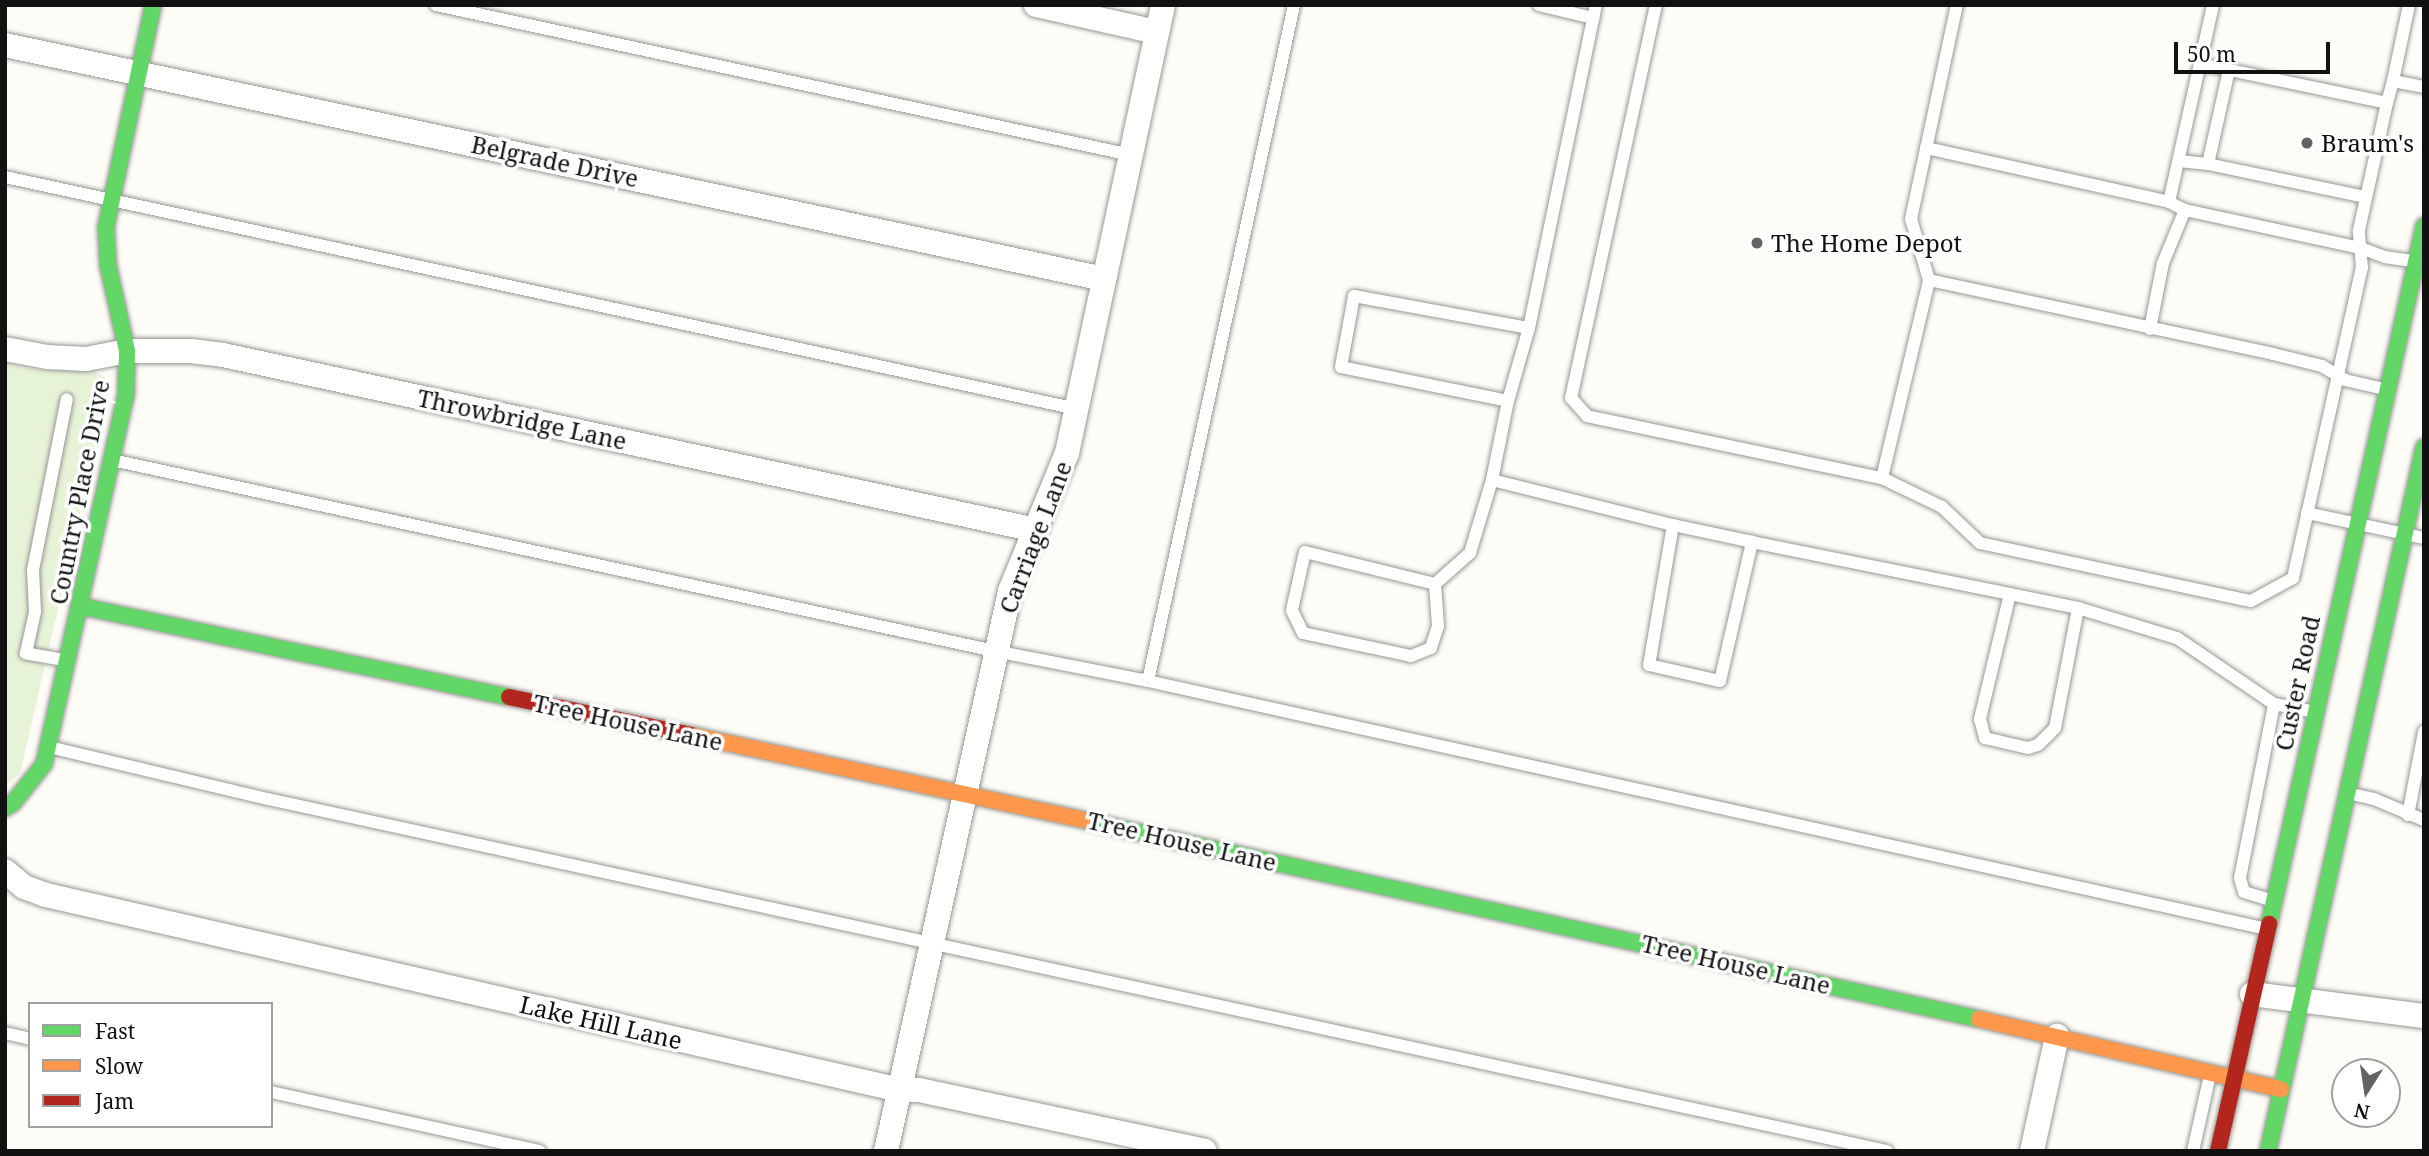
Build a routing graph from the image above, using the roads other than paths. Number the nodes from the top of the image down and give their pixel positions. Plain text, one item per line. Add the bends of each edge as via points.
1 (153, 5) edge
2 (436, 5) edge
3 (1036, 5) edge
4 (1163, 5) edge
5 (1294, 5) edge
6 (1539, 5) edge
7 (1656, 5) edge
8 (1957, 5) edge
9 (2213, 5) edge
10 (2409, 5) edge
11 (1595, 12) edge
12 (1157, 32) junction
13 (5, 45) edge
14 (2201, 64) junction
15 (2229, 70) junction
16 (138, 72) junction
17 (2393, 81) junction
18 (2424, 87) edge
19 (2387, 103) junction
20 (1926, 148) junction
21 (1131, 155) junction
22 (2179, 161) junction
23 (2208, 164) junction
24 (5, 177) edge
25 (2365, 197) junction
26 (111, 198) junction
27 (2169, 202) junction
28 (2185, 210) junction
29 (2424, 226) edge
30 (2361, 248) junction
31 (2420, 262) edge
32 (1104, 279) junction
33 (1929, 280) junction
34 (1529, 328) junction
35 (2150, 329) junction
36 (5, 349) edge
37 (127, 351) junction
38 (2336, 376) junction
39 (2385, 390) junction
40 (67, 399) dead end
41 (1508, 401) junction
42 (1077, 409) junction
43 (2424, 447) edge
44 (112, 460) junction
45 (1882, 478) junction
46 (1492, 480) junction
47 (2307, 513) junction
48 (1673, 525) junction
49 (2356, 525) junction
50 (1037, 530) junction
51 (2404, 534) junction
52 (2424, 538) edge
53 (1752, 542) junction
54 (1435, 584) junction
55 (2010, 594) junction
56 (80, 606) junction
57 (2078, 608) junction
58 (995, 651) junction
59 (67, 661) junction
60 (1148, 681) junction
61 (2274, 704) junction
62 (2314, 712) junction
63 (2424, 732) edge
64 (49, 747) junction
65 (964, 793) junction
66 (2347, 793) junction
67 (5, 808) edge
68 (2408, 815) junction
69 (2424, 820) edge
70 (5, 871) edge
71 (2273, 901) junction
72 (2266, 929) junction
73 (932, 942) junction
74 (2252, 994) junction
75 (2300, 1002) junction
76 (2424, 1016) edge
77 (5, 1033) edge
78 (2057, 1036) junction
79 (28, 1039) edge
80 (2210, 1074) junction
81 (2233, 1080) junction
82 (2281, 1089) junction
83 (900, 1090) junction
84 (273, 1092) edge
85 (2272, 1150) edge
86 (540, 1151) edge
87 (886, 1151) edge
88 (1205, 1151) edge
89 (1887, 1151) edge
90 (2032, 1151) edge
91 (2193, 1151) edge
92 (2218, 1151) edge

1 - 16 street, Country Place Drive
2 - 21 lane
3 - 12 street
4 - 12 street, Carriage Lane
5 - 60 lane
6 - 11 lane
7 - 45 lane via 1571,398 1587,416
8 - 20 lane
9 - 14 lane
10 - 17 lane
11 - 34 lane
12 - 21 street, Carriage Lane
13 - 16 street, Belgrade Drive
14 - 15 lane
14 - 22 lane
15 - 19 lane
15 - 23 lane
16 - 26 street, Country Place Drive
16 - 32 street, Belgrade Drive
17 - 18 lane
17 - 19 lane
19 - 25 lane
20 - 27 lane
20 - 33 lane via 1910,219
21 - 32 street, Carriage Lane
22 - 23 lane
22 - 27 lane
23 - 25 lane
24 - 26 lane
25 - 30 lane
26 - 37 street, Country Place Drive via 107,265
26 - 42 lane
27 - 28 lane
28 - 30 lane
28 - 35 lane via 2163,262
29 - 31 street, Custer Road
30 - 31 lane
30 - 38 lane via 2362,268
31 - 39 street, Custer Road
32 - 42 street, Carriage Lane
33 - 35 lane
33 - 45 lane
34 - 41 lane
34 - 41 lane via 1354,296 1340,367
35 - 38 lane via 2322,366
36 - 37 street, Throwbridge Lane via 86,359
37 - 44 street, Country Place Drive via 126,393
37 - 50 street, Throwbridge Lane via 223,355
38 - 39 lane
38 - 47 lane
39 - 49 street, Custer Road
40 - 59 lane via 33,570 35,612 26,653
41 - 46 lane
42 - 50 street, Carriage Lane via 1067,453
43 - 51 street
44 - 56 street, Country Place Drive
44 - 58 lane
45 - 47 lane via 1942,507 1980,543 2251,601 2293,578
46 - 48 lane
46 - 54 lane via 1470,553
47 - 49 lane
48 - 53 lane
48 - 53 lane via 1649,665 1720,681
49 - 51 lane
49 - 62 street, Custer Road
50 - 58 street, Carriage Lane via 1010,591
51 - 52 lane
51 - 66 street
53 - 55 lane
54 - 54 lane via 1306,552 1292,610 1303,633 1411,656 1431,648 1438,626
55 - 57 lane
55 - 57 lane via 1980,719 1985,738 2028,748 2038,745 2055,728
56 - 59 street, Country Place Drive
56 - 65 street, Tree House Lane
57 - 61 lane via 2177,638
58 - 60 lane
58 - 65 street, Carriage Lane
59 - 64 street, Country Place Drive
60 - 72 lane
61 - 62 lane
61 - 71 lane via 2240,878 2244,892
62 - 71 street, Custer Road
63 - 68 lane
64 - 67 street, Country Place Drive via 38,773
64 - 73 lane via 268,799
65 - 73 street, Carriage Lane
65 - 78 street, Tree House Lane
66 - 68 lane via 2374,799
66 - 75 street
68 - 69 lane
70 - 83 street, Lake Hill Lane via 23,887 46,895
71 - 72 street, Custer Road
72 - 74 street, Custer Road
73 - 83 street, Carriage Lane
73 - 89 lane
74 - 75 street
74 - 81 street, Custer Road
75 - 76 street
75 - 82 street
77 - 79 lane
78 - 80 street, Tree House Lane
78 - 90 street
80 - 81 street, Tree House Lane
80 - 91 lane
81 - 82 street, Tree House Lane
81 - 92 street, Custer Road
82 - 85 street
83 - 87 street, Carriage Lane
83 - 88 street, Lake Hill Lane via 919,1090
84 - 86 lane

